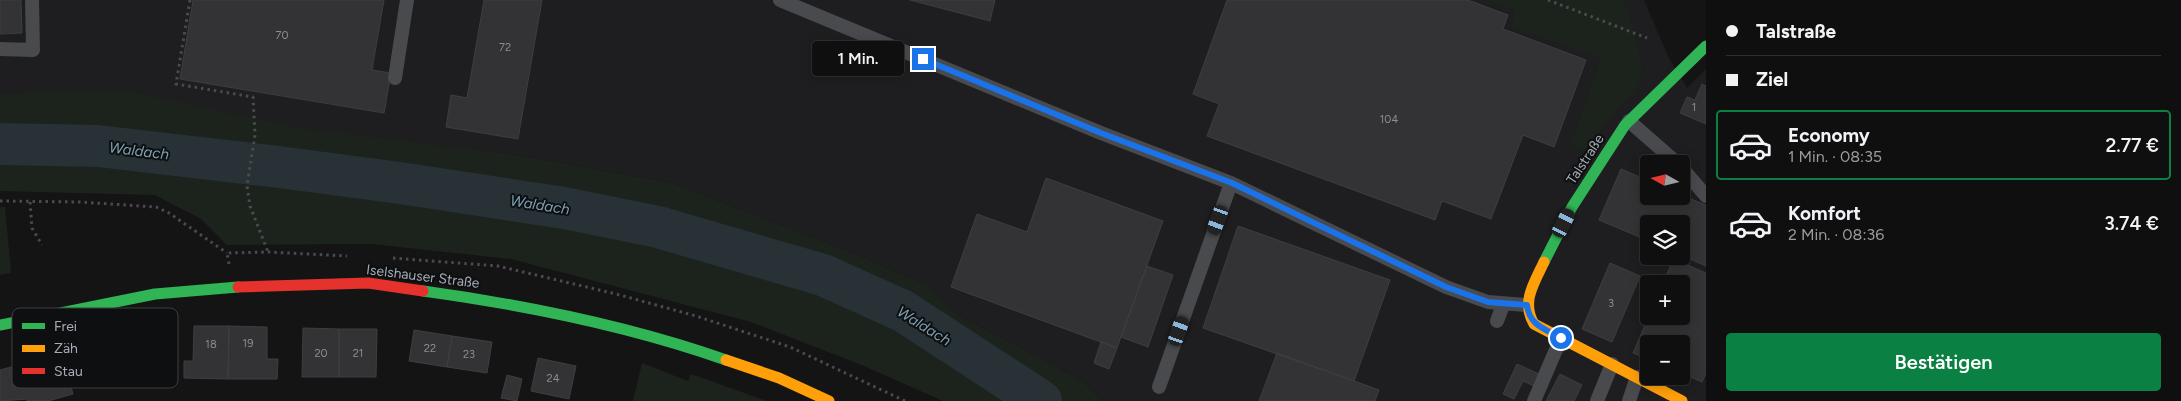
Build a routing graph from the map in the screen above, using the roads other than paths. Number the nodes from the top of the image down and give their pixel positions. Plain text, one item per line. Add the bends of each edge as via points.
1 (32, 0) edge
2 (407, 0) edge
3 (780, 0) edge
4 (1706, 46) edge
5 (0, 50) edge
6 (395, 78) dead end
7 (1629, 121) junction
8 (1668, 155) edge
9 (1690, 176) edge
10 (1232, 183) junction
11 (1706, 196) edge
12 (1503, 305) junction
13 (1527, 305) junction
14 (85, 308) edge
15 (1497, 321) dead end
16 (1561, 338) junction
17 (1612, 364) junction
18 (1637, 378) junction
19 (1159, 387) dead end
20 (829, 401) edge
21 (1534, 401) edge
22 (1597, 401) edge
23 (1629, 401) edge
24 (1682, 401) edge

1 - 5 lane via 33,50
2 - 6 lane
3 - 10 lane via 1101,133
4 - 7 street, Talstraße
7 - 8 lane
7 - 13 street, Talstraße via 1572,207 1532,287
9 - 11 lane
10 - 12 lane via 1444,292
10 - 19 lane
12 - 13 lane
12 - 15 lane
13 - 16 street via 1534,324
14 - 20 street, Iselshauser Straße via 155,294 260,285 368,283 489,300 614,327 779,378
16 - 17 street
16 - 21 lane
17 - 18 street
17 - 22 lane
18 - 23 lane
18 - 24 street

